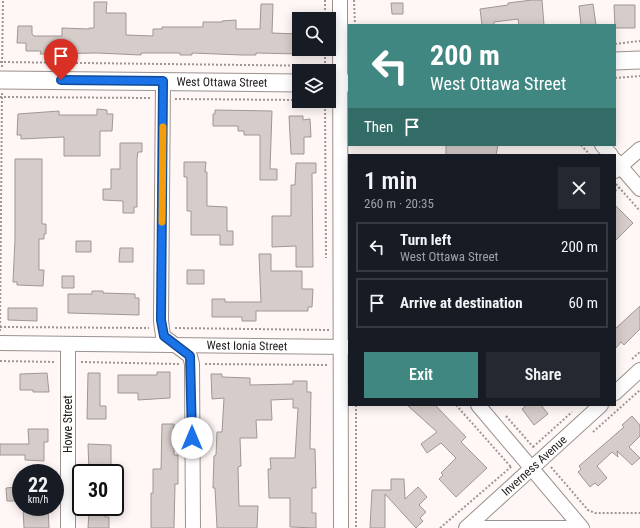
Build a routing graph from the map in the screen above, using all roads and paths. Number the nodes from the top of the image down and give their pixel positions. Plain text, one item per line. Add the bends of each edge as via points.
1 (3, 0) edge
2 (325, 0) edge
3 (340, 0) edge
4 (354, 0) edge
5 (325, 12) edge
6 (355, 24) edge
7 (640, 42) edge
8 (616, 44) edge
9 (640, 60) edge
10 (616, 61) edge
11 (1, 62) edge
12 (292, 66) edge
13 (640, 76) edge
14 (616, 78) edge
15 (340, 79) edge
16 (1, 80) edge
17 (163, 81) junction
18 (292, 83) edge
19 (325, 108) edge
20 (582, 146) edge
21 (603, 146) edge
22 (640, 148) edge
23 (589, 154) edge
24 (610, 154) edge
25 (617, 166) edge
26 (616, 184) edge
27 (640, 189) edge
28 (640, 211) edge
29 (326, 259) dead end
30 (327, 330) dead end
31 (0, 343) edge
32 (68, 344) junction
33 (176, 345) junction
34 (338, 347) edge
35 (0, 361) edge
36 (68, 362) junction
37 (192, 364) junction
38 (333, 365) junction
39 (640, 370) edge
40 (327, 373) dead end
41 (640, 390) edge
42 (616, 391) edge
43 (356, 406) edge
44 (457, 406) edge
45 (479, 406) edge
46 (600, 406) edge
47 (574, 410) dead end
48 (502, 411) dead end
49 (587, 437) dead end
50 (537, 452) junction
51 (522, 457) junction
52 (558, 463) dead end
53 (510, 467) junction
54 (531, 468) junction
55 (552, 468) junction
56 (640, 513) edge
57 (68, 528) edge
58 (193, 528) edge
59 (341, 528) edge
60 (356, 528) edge
61 (440, 528) edge
62 (467, 528) edge
63 (569, 528) edge
64 (582, 528) edge

1 - 11 path
2 - 5 path
3 - 15 street
4 - 6 path
7 - 8 path
9 - 10 street
11 - 12 path
11 - 16 path
13 - 14 path
15 - 34 street
16 - 17 street, West Ottawa Street
16 - 31 path
17 - 18 street, West Ottawa Street
17 - 33 street via 161,320 164,336
19 - 29 path
20 - 23 path
21 - 24 street
22 - 25 street
25 - 27 street
26 - 28 path
30 - 34 path
31 - 32 street, West Ionia Street
32 - 33 street, West Ionia Street
32 - 36 street, Howe Street
33 - 34 street, West Ionia Street
33 - 37 street via 190,356
34 - 38 street
34 - 38 path
35 - 36 path
36 - 37 path
36 - 57 street, Howe Street
37 - 38 path
37 - 58 street
38 - 40 path
38 - 59 street
39 - 42 street
41 - 49 path
43 - 60 path
44 - 53 path
45 - 51 street
46 - 50 street, Inverness Avenue
47 - 50 path
48 - 50 path
50 - 51 path
50 - 54 street, Inverness Avenue
50 - 55 path
51 - 53 path
51 - 54 street
52 - 55 path
53 - 61 path
54 - 62 street, Inverness Avenue
54 - 64 street
55 - 56 path via 588,510 596,513
62 - 63 street

